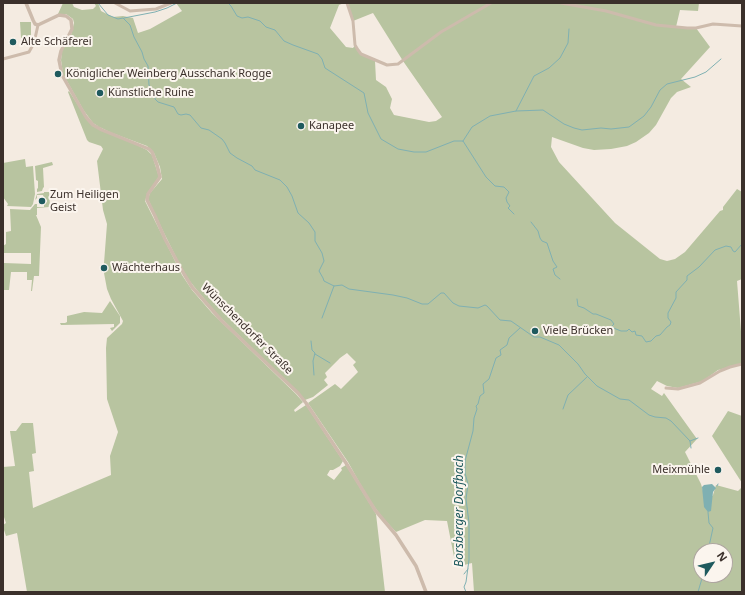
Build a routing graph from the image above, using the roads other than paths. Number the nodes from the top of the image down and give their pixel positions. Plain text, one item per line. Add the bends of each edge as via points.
1 (26, 3) edge
2 (115, 3) edge
3 (171, 3) edge
4 (347, 3) edge
5 (490, 3) edge
6 (561, 3) edge
7 (38, 25) junction
8 (742, 26) edge
9 (3, 59) edge
10 (742, 364) edge
11 (666, 388) dead end
12 (426, 592) edge

1 - 7 street via 35,24
2 - 3 street via 130,11 156,9
4 - 5 street via 358,50 361,54 387,65 398,64 441,32
6 - 8 street via 606,11 656,25 687,28 713,24
7 - 9 street via 29,52
7 - 12 street, Wünschendorfer Straße via 59,15 71,20 72,29 59,60 62,75 85,115 97,128 152,152 160,177 148,194 147,200 192,287 222,321 306,403 381,519 396,535 416,566
10 - 11 street via 720,371 694,385 678,389

